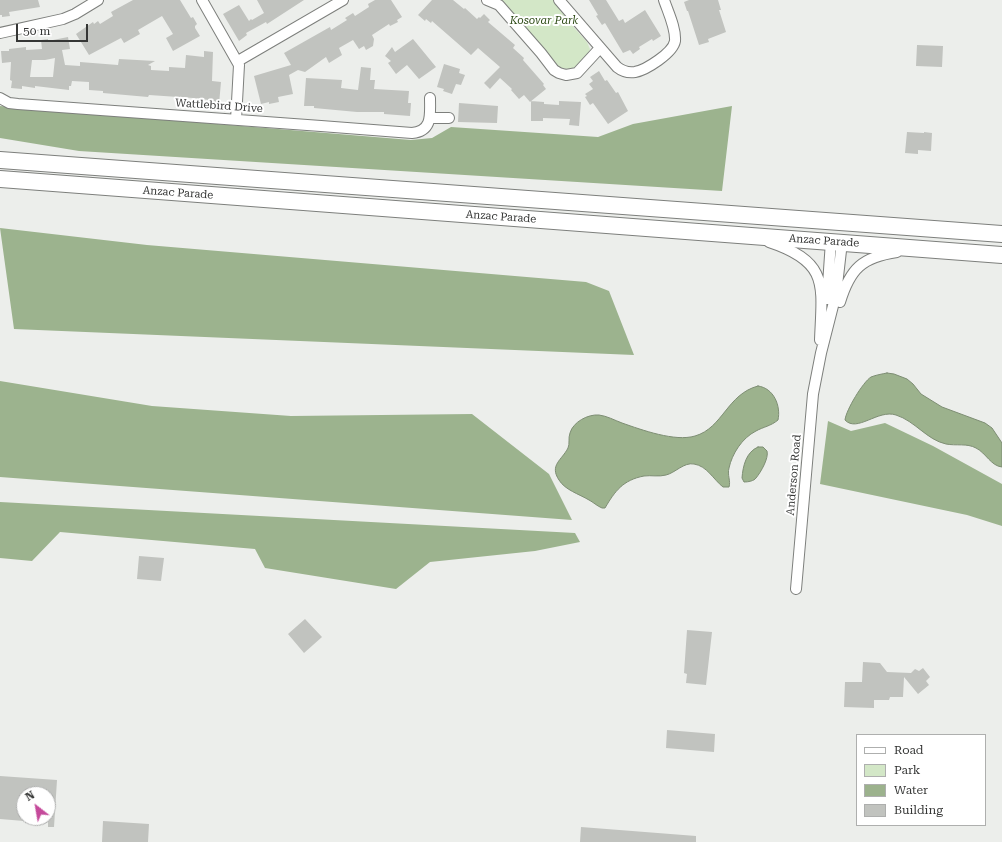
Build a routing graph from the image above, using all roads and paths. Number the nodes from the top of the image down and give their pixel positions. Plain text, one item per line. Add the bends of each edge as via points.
1 (98, 0) edge
2 (202, 0) edge
3 (343, 0) edge
4 (487, 0) edge
5 (559, 0) edge
6 (664, 0) edge
7 (0, 32) edge
8 (600, 48) junction
9 (238, 61) junction
10 (0, 98) edge
11 (430, 98) dead end
12 (430, 118) junction
13 (449, 118) dead end
14 (236, 120) junction
15 (0, 160) edge
16 (0, 179) edge
17 (838, 222) junction
18 (1002, 234) edge
19 (748, 236) junction
20 (837, 242) junction
21 (921, 249) junction
22 (1002, 255) edge
23 (820, 358) junction
24 (796, 589) dead end

1 - 7 street via 63,19
2 - 9 street
3 - 9 street
4 - 8 street via 499,5 559,73 577,73
5 - 8 street
6 - 8 street via 674,33 674,46 668,53 642,70 632,72 619,69
9 - 14 street via 240,71
10 - 14 street, Wattlebird Drive via 8,103 18,104
11 - 12 street
12 - 13 street
12 - 14 street, Wattlebird Drive via 425,128 412,133
15 - 17 main road, Anzac Parade
16 - 19 main road, Anzac Parade
17 - 18 main road, Anzac Parade
17 - 20 main road
19 - 20 main road, Anzac Parade
19 - 23 street, Anderson Road via 796,253 814,270 822,292
20 - 21 main road, Anzac Parade
20 - 23 street, Anderson Road
21 - 22 main road, Anzac Parade
21 - 23 street, Anderson Road via 876,256 854,271 844,287
23 - 24 street, Anderson Road via 811,415

